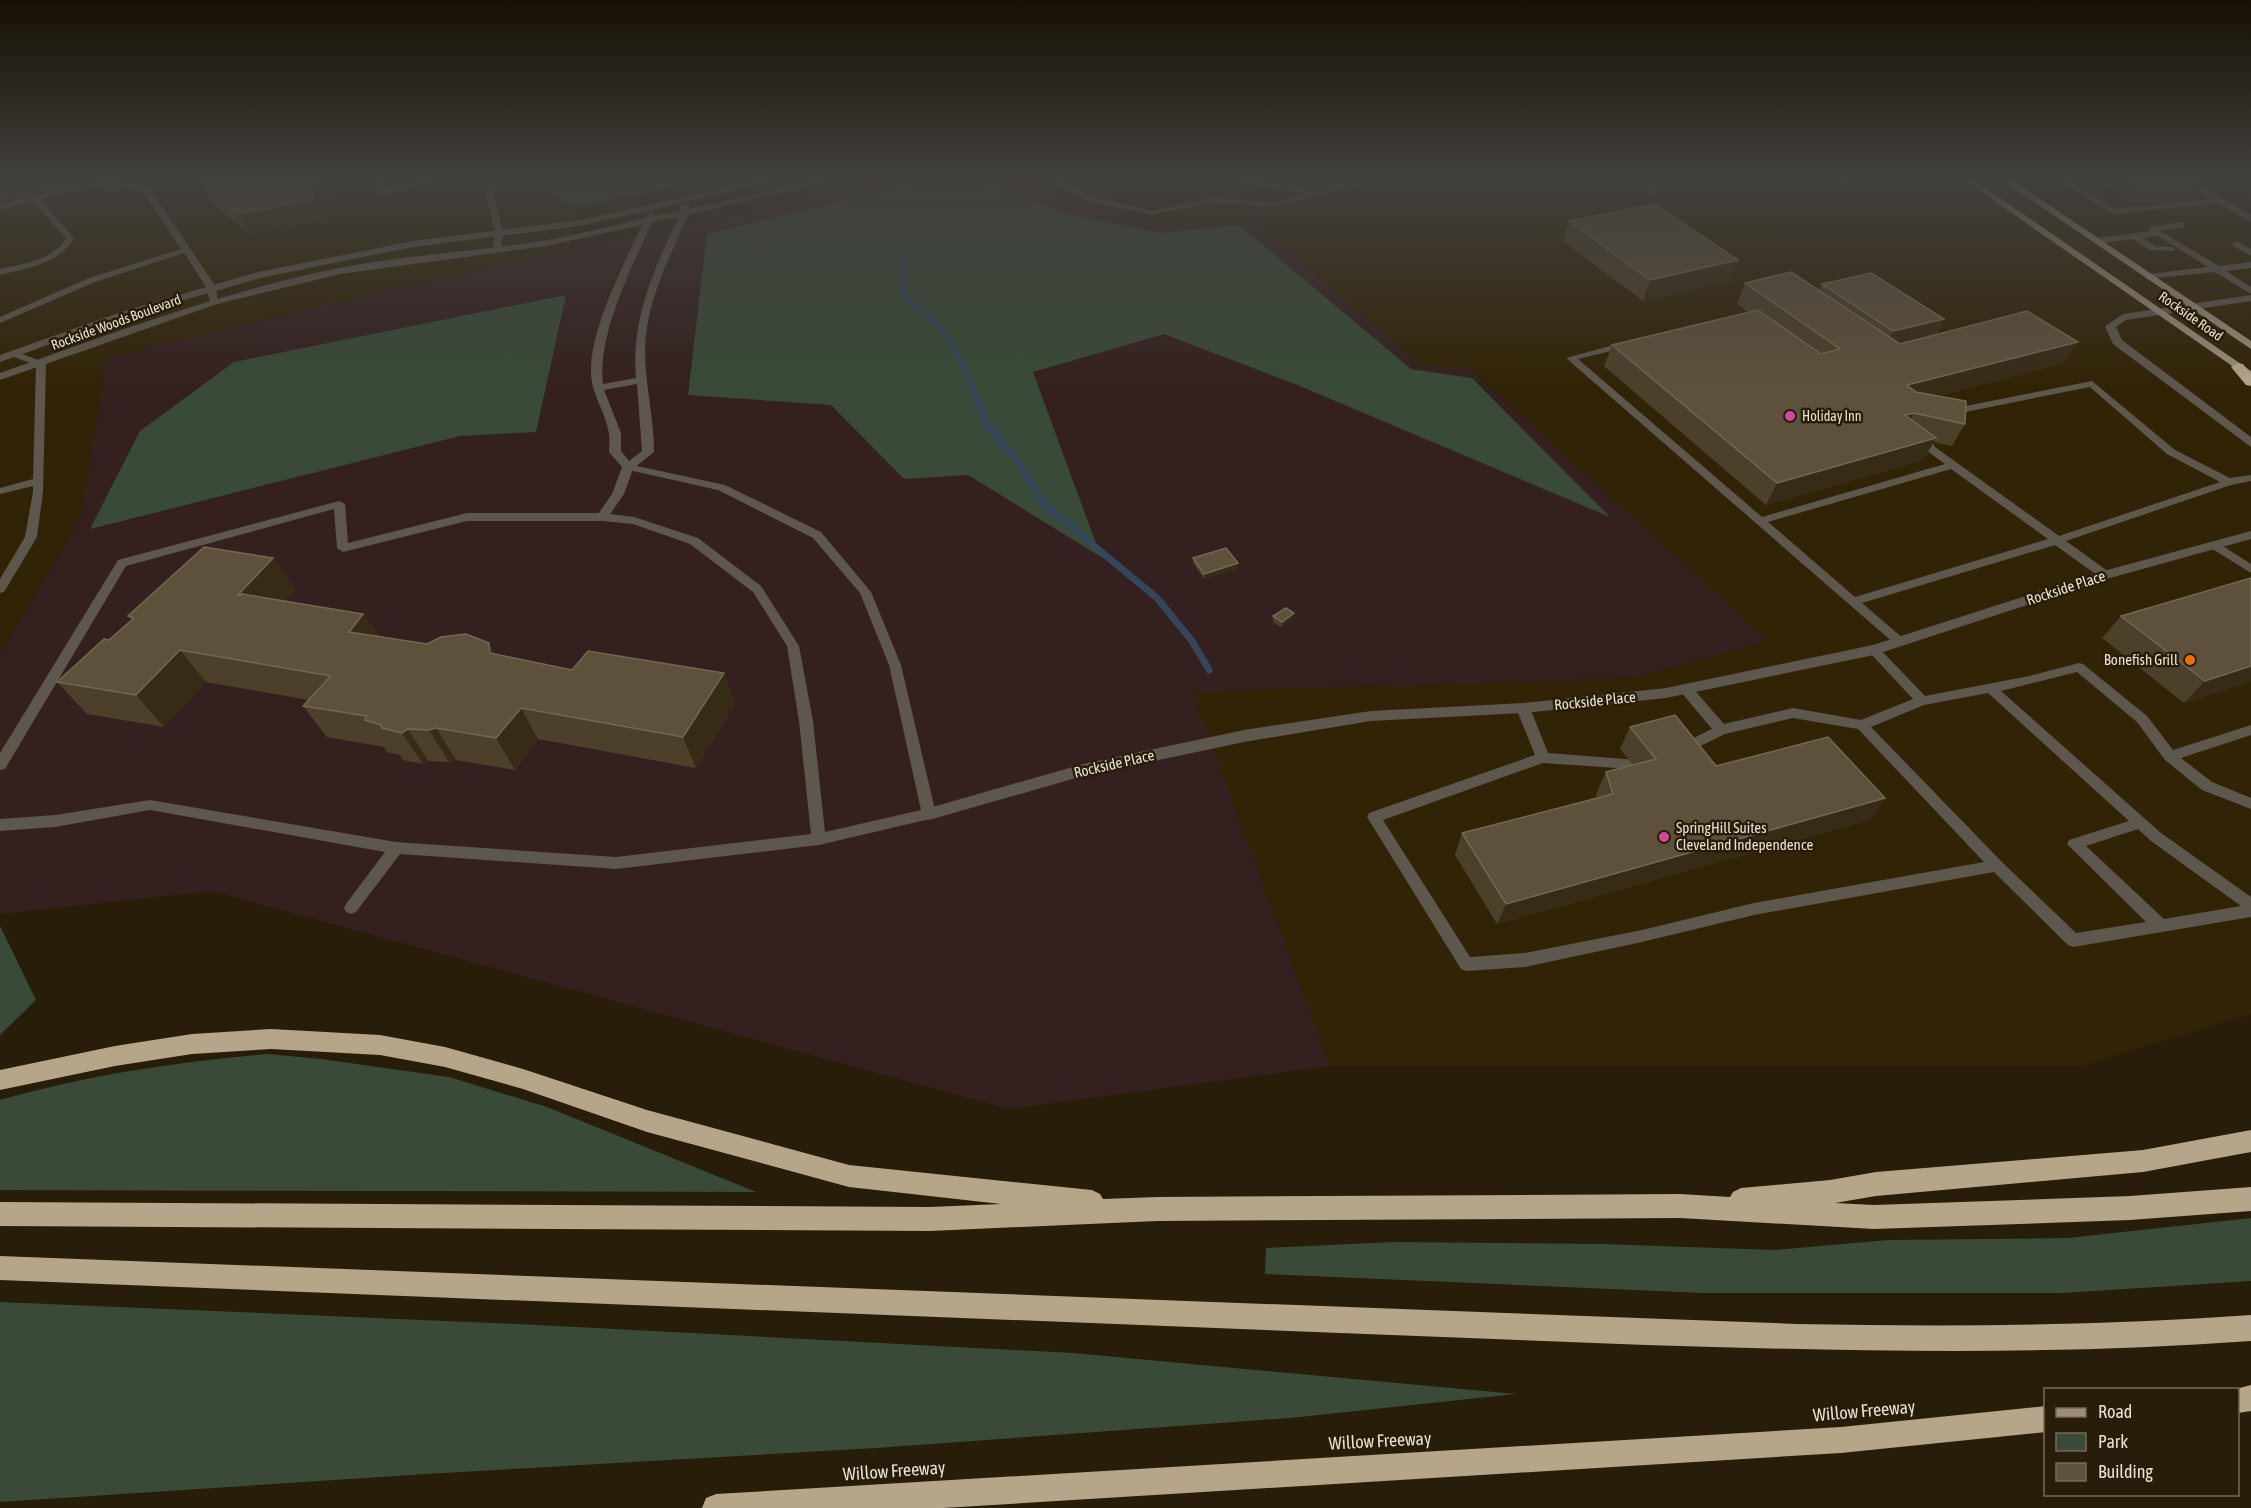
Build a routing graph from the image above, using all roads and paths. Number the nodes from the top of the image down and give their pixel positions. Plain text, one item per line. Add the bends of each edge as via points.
1 (65, 248) edge
2 (389, 248) edge
3 (502, 248) edge
4 (635, 248) edge
5 (670, 248) edge
6 (2066, 248) edge
7 (2107, 248) edge
8 (2150, 248) edge
9 (2184, 248) edge
10 (497, 249) joint
11 (2171, 249) dead end
12 (186, 250) joint
13 (2251, 266) edge
14 (2168, 267) dead end
15 (2187, 267) junction
16 (2217, 269) junction
17 (0, 272) edge
18 (2149, 277) junction
19 (211, 287) junction
20 (2251, 291) edge
21 (2251, 298) edge
22 (215, 302) junction
23 (2194, 307) junction
24 (2158, 312) junction
25 (0, 320) edge
26 (1636, 342) edge
27 (2251, 346) edge
28 (14, 354) junction
29 (0, 359) edge
30 (41, 363) junction
31 (2238, 367) junction
32 (2251, 376) edge
33 (0, 377) edge
34 (641, 380) junction
35 (2251, 382) edge
36 (598, 388) junction
37 (1938, 415) edge
38 (1926, 440) edge
39 (2251, 443) edge
40 (1953, 465) junction
41 (628, 467) junction
42 (2251, 478) edge
43 (38, 481) junction
44 (2229, 482) junction
45 (0, 491) edge
46 (602, 517) junction
47 (1759, 521) junction
48 (2251, 535) edge
49 (2058, 540) junction
50 (2215, 545) junction
51 (2251, 569) edge
52 (2105, 575) junction
53 (0, 590) edge
54 (1852, 602) junction
55 (1900, 642) junction
56 (1874, 650) junction
57 (1990, 688) junction
58 (1686, 689) junction
59 (1922, 701) junction
60 (1522, 708) junction
61 (1862, 725) junction
62 (1721, 730) junction
63 (2251, 730) edge
64 (1676, 753) edge
65 (2170, 756) junction
66 (1543, 758) junction
67 (1632, 764) edge
68 (0, 765) edge
69 (2251, 804) edge
70 (929, 814) junction
71 (2140, 822) junction
72 (0, 825) edge
73 (819, 839) junction
74 (396, 848) junction
75 (1997, 866) junction
76 (2251, 904) edge
77 (351, 908) dead end
78 (2251, 911) edge
79 (2161, 926) junction
80 (0, 1080) edge
81 (2251, 1141) edge
82 (2251, 1199) edge
83 (1680, 1206) junction
84 (1157, 1209) junction
85 (0, 1214) edge
86 (0, 1268) edge
87 (2251, 1328) edge
88 (2044, 1419) edge
89 (716, 1508) edge

1 - 17 lane via 53,256
2 - 19 street, Rockside Woods Boulevard
3 - 10 street, Rockside Woods Boulevard
4 - 36 street via 607,319 598,357
5 - 34 street via 646,305 640,349
6 - 24 main road, Rockside Road
7 - 18 main road, Rockside Road
8 - 11 lane
9 - 16 lane
10 - 22 street, Rockside Woods Boulevard via 340,271
12 - 19 lane
12 - 25 lane via 92,280
13 - 16 lane
14 - 15 lane
15 - 16 lane
15 - 18 lane
16 - 20 lane
18 - 23 main road, Rockside Road
19 - 22 lane
19 - 28 street, Rockside Woods Boulevard
21 - 23 street
22 - 30 street, Rockside Woods Boulevard
23 - 24 street
23 - 27 main road, Rockside Road
24 - 31 main road, Rockside Road
24 - 39 street via 2122,317 2110,326 2117,342
26 - 47 lane via 1571,358
28 - 29 street, Rockside Woods Boulevard
28 - 30 lane
30 - 33 street, Rockside Woods Boulevard
30 - 43 lane
31 - 32 main road, Rockside Road
31 - 35 highway
34 - 36 street
34 - 41 street via 649,426 648,452
36 - 41 street via 615,433 615,452
37 - 44 lane via 2092,384 2171,452
38 - 40 lane via 1931,449
40 - 47 lane
40 - 49 lane
41 - 46 street via 618,494
41 - 70 lane via 721,487 824,543 865,592 895,665
42 - 44 lane
43 - 45 lane
43 - 53 lane via 31,537
44 - 49 lane
46 - 68 lane via 467,517 343,548 339,504 122,563
46 - 73 lane via 634,521 694,541 757,589 793,646
47 - 54 lane
48 - 50 street, Rockside Place
49 - 52 lane
49 - 54 lane
50 - 51 lane
50 - 52 street, Rockside Place
52 - 55 street, Rockside Place
54 - 55 lane
55 - 56 street, Rockside Place
56 - 58 street, Rockside Place
56 - 59 lane
57 - 59 lane
57 - 65 lane via 2079,667 2142,718
57 - 71 lane
58 - 60 street, Rockside Place
58 - 62 lane
59 - 61 lane
60 - 66 lane
60 - 70 street, Rockside Place via 1371,717 1244,736 1083,770
61 - 62 lane via 1793,713
61 - 75 lane
62 - 64 lane
63 - 65 lane
65 - 69 lane via 2207,786
66 - 67 lane
66 - 75 lane via 1374,817 1466,964 1526,960 1754,909
70 - 73 lane
71 - 76 lane
71 - 79 lane via 2074,844
72 - 74 lane via 55,821 150,805
73 - 74 lane via 616,862
74 - 77 lane
75 - 79 lane via 2073,940
78 - 79 lane
80 - 84 highway via 192,1044 271,1039 380,1046 445,1057 669,1127 849,1176
81 - 83 highway via 2143,1161
82 - 83 highway via 2130,1208 1874,1217
83 - 84 highway
84 - 85 highway via 930,1219
86 - 87 highway via 1906,1339 2073,1337
88 - 89 highway, Willow Freeway via 1841,1440

